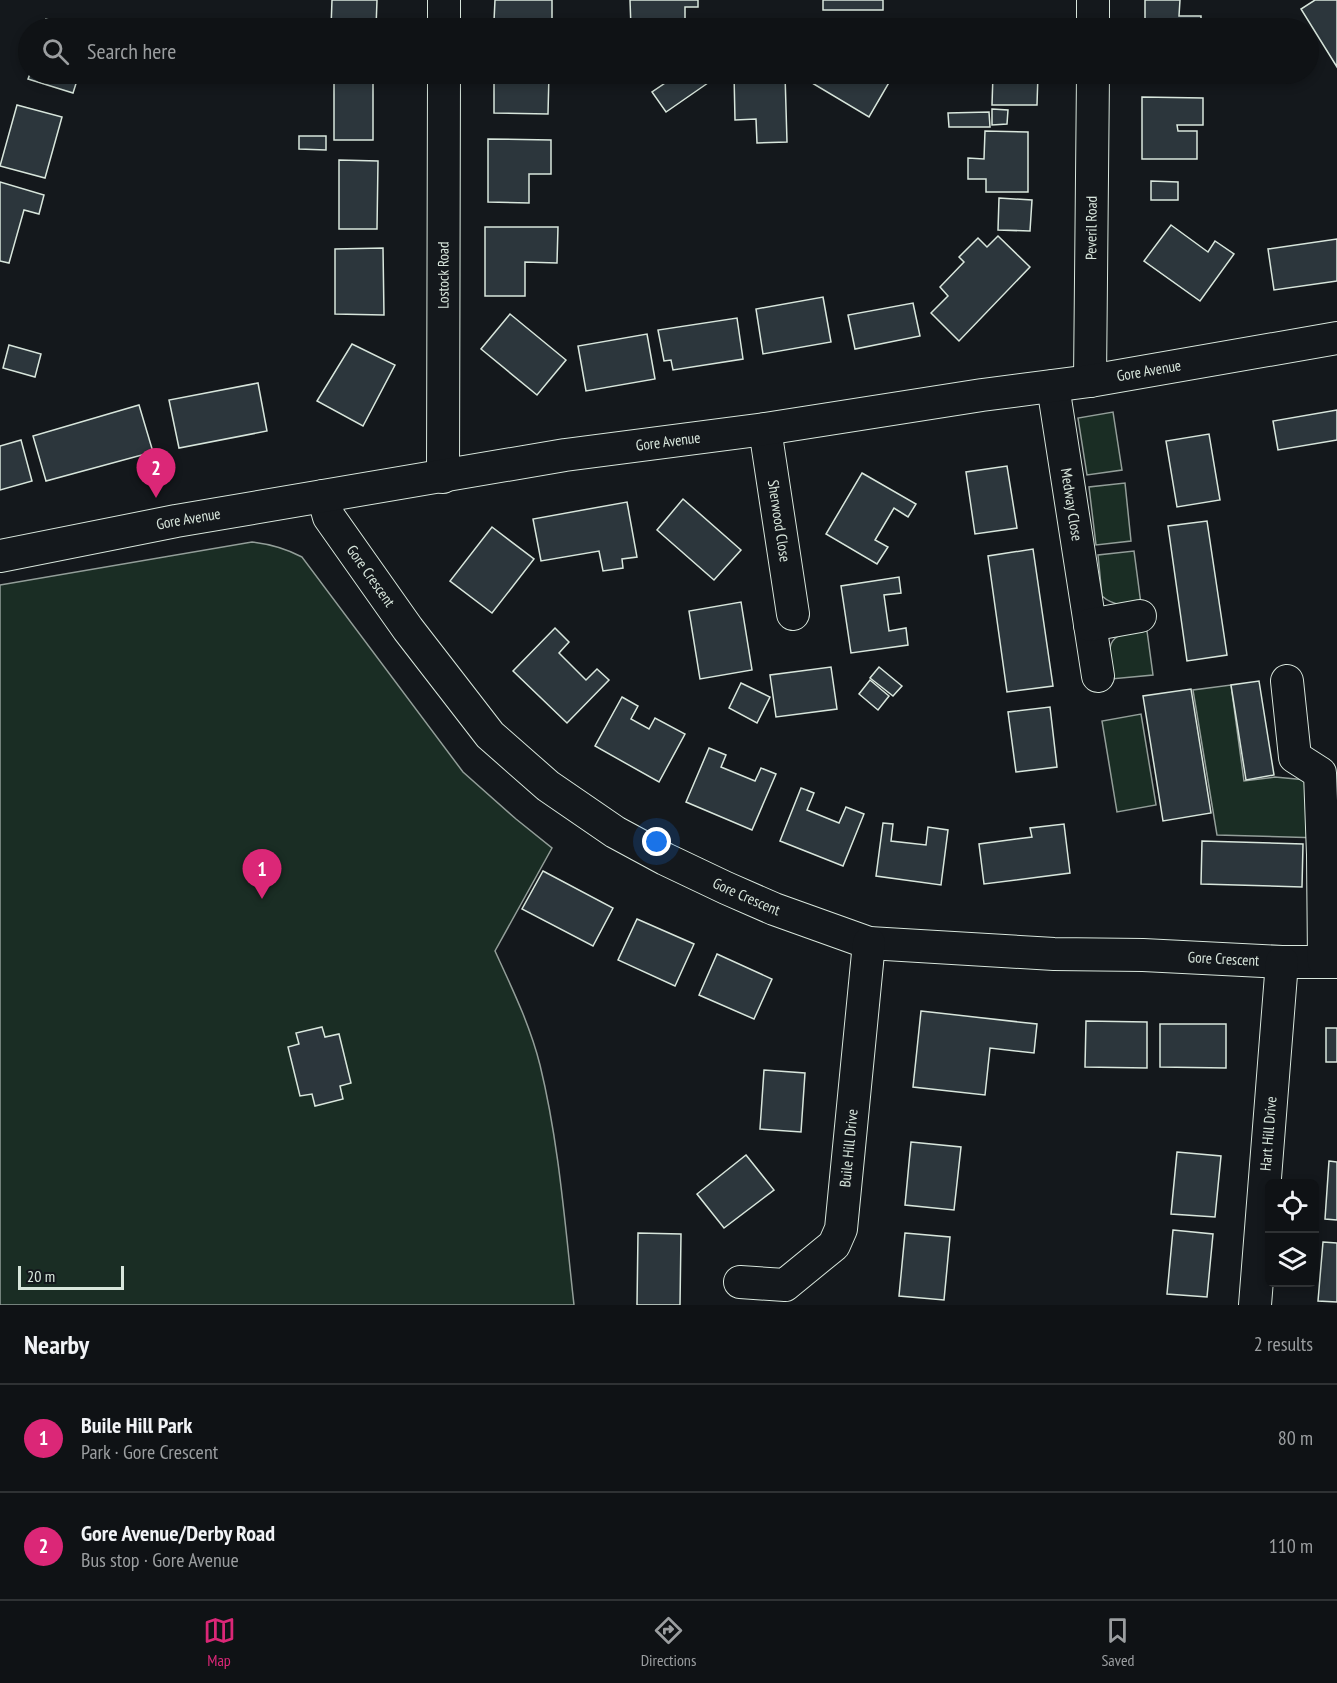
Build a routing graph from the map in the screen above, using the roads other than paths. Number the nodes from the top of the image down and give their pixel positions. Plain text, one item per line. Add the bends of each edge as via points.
1 (444, 0) edge
2 (1094, 0) edge
3 (444, 18) edge
4 (1093, 18) edge
5 (444, 84) edge
6 (1093, 84) edge
7 (1337, 338) edge
8 (1090, 381) junction
9 (1053, 386) junction
10 (765, 429) junction
11 (443, 477) junction
12 (323, 496) junction
13 (0, 556) edge
14 (793, 614) dead end
15 (1140, 616) dead end
16 (1090, 625) junction
17 (1098, 676) dead end
18 (1287, 681) dead end
19 (869, 943) junction
20 (1282, 962) junction
21 (1331, 962) edge
22 (740, 1282) dead end
23 (1255, 1305) edge

1 - 3 street
2 - 4 street
5 - 11 street, Lostock Road
6 - 8 street, Peveril Road
7 - 8 street, Gore Avenue
8 - 9 street, Gore Avenue
9 - 10 street, Gore Avenue
9 - 16 street, Medway Close
10 - 11 street, Gore Avenue via 565,455
10 - 14 street, Sherwood Close
11 - 12 street, Gore Avenue
12 - 13 street, Gore Avenue
12 - 19 street, Gore Crescent via 329,516 408,629 490,735 548,786 615,832 665,859 774,909
15 - 16 street
16 - 17 street, Medway Close
18 - 21 street via 1296,757 1320,773
19 - 20 street, Gore Crescent
19 - 22 street, Buile Hill Drive via 841,1229 834,1245 785,1285
20 - 21 street, Gore Crescent
20 - 23 street, Hart Hill Drive

